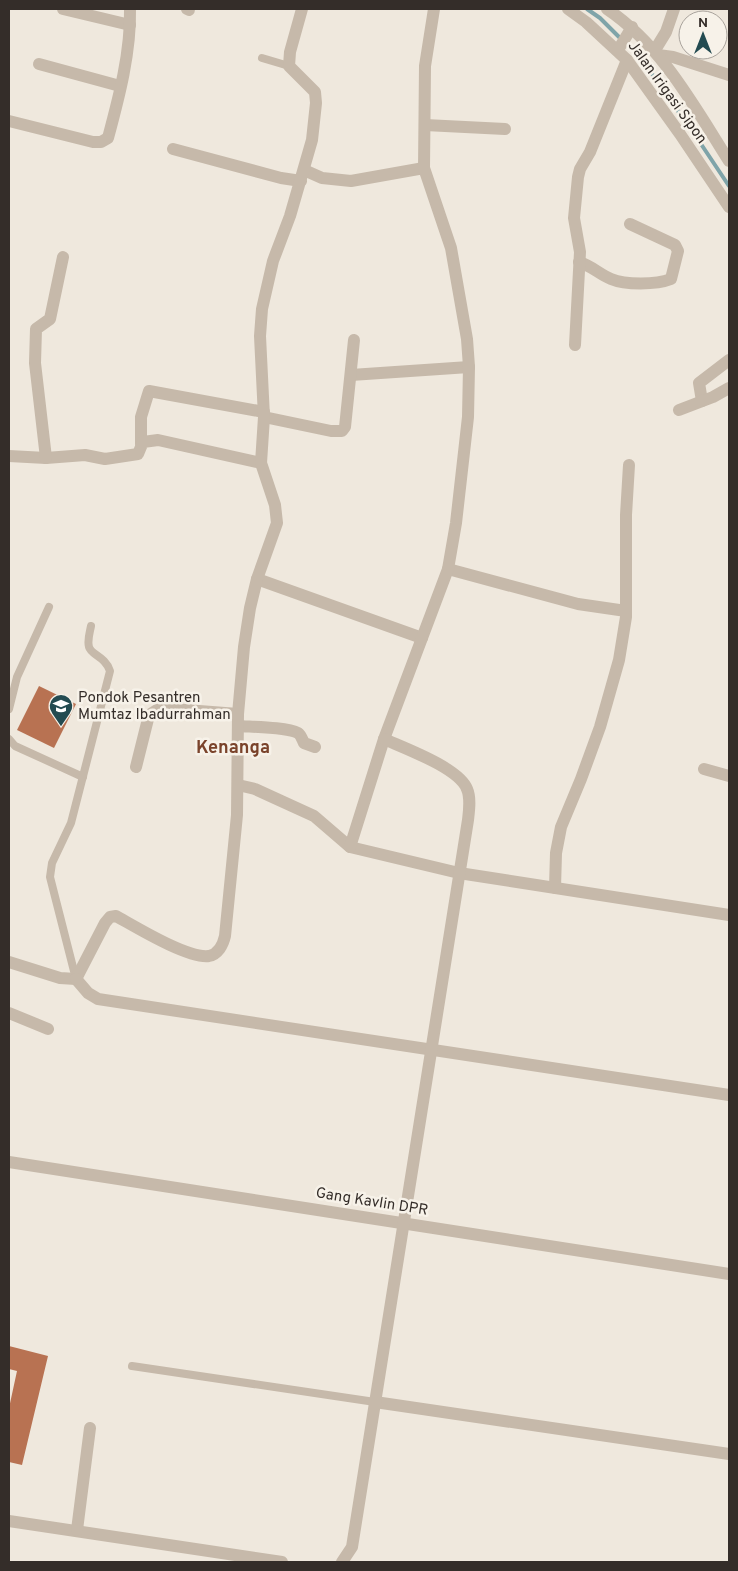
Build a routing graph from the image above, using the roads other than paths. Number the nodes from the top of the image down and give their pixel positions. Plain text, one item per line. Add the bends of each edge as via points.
1 (63, 9) edge
2 (130, 9) edge
3 (302, 9) edge
4 (434, 9) edge
5 (568, 9) edge
6 (607, 9) edge
7 (674, 9) edge
8 (130, 25) junction
9 (630, 30) junction
10 (620, 47) junction
11 (656, 53) junction
12 (262, 58) dead end
13 (627, 60) junction
14 (39, 64) dead end
15 (289, 66) junction
16 (729, 75) edge
17 (120, 86) junction
18 (9, 121) edge
19 (425, 125) junction
20 (505, 129) dead end
21 (173, 149) dead end
22 (729, 161) edge
23 (424, 168) junction
24 (302, 176) junction
25 (729, 207) edge
26 (630, 224) dead end
27 (63, 257) dead end
28 (579, 262) junction
29 (354, 340) dead end
30 (575, 345) dead end
31 (729, 360) edge
32 (469, 367) junction
33 (351, 375) junction
34 (729, 388) edge
35 (702, 401) junction
36 (679, 410) dead end
37 (264, 415) junction
38 (141, 444) junction
39 (9, 456) edge
40 (46, 458) junction
41 (261, 463) junction
42 (628, 465) dead end
43 (448, 569) junction
44 (257, 579) junction
45 (49, 607) dead end
46 (626, 611) junction
47 (91, 626) dead end
48 (422, 638) junction
49 (9, 709) edge
50 (238, 720) junction
51 (9, 739) edge
52 (384, 739) junction
53 (315, 746) dead end
54 (136, 767) dead end
55 (704, 769) dead end
56 (729, 776) edge
57 (83, 777) junction
58 (238, 785) junction
59 (350, 847) junction
60 (459, 873) junction
61 (556, 888) junction
62 (729, 915) edge
63 (9, 962) edge
64 (76, 979) junction
65 (9, 1013) edge
66 (48, 1028) dead end
67 (431, 1049) junction
68 (729, 1095) edge
69 (9, 1162) edge
70 (405, 1222) junction
71 (729, 1274) edge
72 (132, 1366) dead end
73 (375, 1402) junction
74 (90, 1428) dead end
75 (729, 1454) edge
76 (9, 1521) edge
77 (78, 1530) junction
78 (282, 1562) edge
79 (342, 1562) edge

1 - 8 street
2 - 8 street
3 - 15 street
4 - 19 street via 425,66
5 - 10 street, Jalan Irigasi Sipon
6 - 9 street, Jalan Irigasi Sipon
7 - 11 street
8 - 17 street
9 - 10 street
9 - 11 street, Jalan Irigasi Sipon
10 - 13 street, Jalan Irigasi Sipon
11 - 16 street
11 - 22 street, Jalan Irigasi Sipon
12 - 15 lane
13 - 25 street, Jalan Irigasi Sipon
13 - 28 street via 580,169 574,218
14 - 17 street
15 - 24 street via 315,92 312,140
17 - 18 street via 108,138 101,142
19 - 20 street
19 - 23 street
21 - 24 street via 281,178
23 - 24 street via 351,181
23 - 32 street via 451,248
24 - 37 street via 273,261 262,309 260,336
26 - 28 street via 676,246 678,251 671,279 622,283
27 - 40 street via 50,319 36,329 35,363
28 - 30 street
29 - 33 street
31 - 35 street via 698,383
32 - 33 street
32 - 43 street via 456,524
33 - 37 street via 342,431
34 - 35 street
35 - 36 street
37 - 38 street via 149,391 141,416
37 - 41 street
38 - 40 street via 138,454 105,459 84,455
38 - 41 street via 164,440
39 - 40 street
41 - 44 street via 276,505 278,523
42 - 46 street
43 - 46 street via 578,604
43 - 48 street
44 - 48 street
44 - 50 street via 244,647
45 - 49 lane via 18,677
46 - 61 street via 619,660 600,727 561,827 556,854
47 - 57 lane via 90,651 105,660 110,671
48 - 52 street
50 - 53 street via 296,732 304,743
50 - 54 street via 160,708 150,715
50 - 58 street
51 - 57 lane via 15,746
52 - 59 street
52 - 60 street via 446,768 467,788 468,820
55 - 56 street
57 - 64 lane via 71,823 52,863 50,877
58 - 59 street via 314,816
58 - 64 street via 229,906 225,936 219,949 210,956 191,954 116,916 110,916
59 - 60 street
60 - 61 street
60 - 67 street
61 - 62 street
63 - 64 street via 60,978
64 - 67 street via 98,999
65 - 66 street
67 - 68 street
67 - 70 street
69 - 70 street, Gang Kavlin DPR
70 - 71 street, Gang Kavlin DPR
70 - 73 street
72 - 73 lane
73 - 75 street
73 - 79 street via 352,1547
74 - 77 street
76 - 77 street
77 - 78 street

